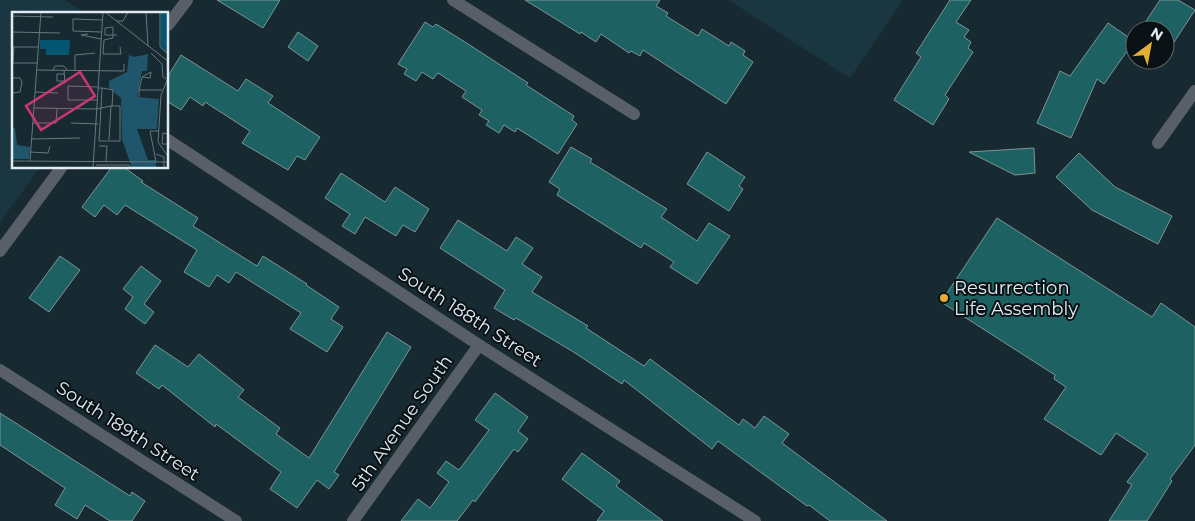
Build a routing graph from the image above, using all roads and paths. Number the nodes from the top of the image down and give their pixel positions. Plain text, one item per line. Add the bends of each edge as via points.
1 (187, 0) edge
2 (453, 0) edge
3 (169, 24) edge
4 (1195, 91) edge
5 (634, 114) dead end
6 (169, 141) edge
7 (1158, 143) dead end
8 (61, 169) edge
9 (0, 251) edge
10 (479, 345) junction
11 (0, 370) edge
12 (236, 521) edge
13 (353, 521) edge
14 (755, 521) edge

1 - 3 street
2 - 5 street
4 - 7 street
6 - 10 street, South 188th Street
8 - 9 street
10 - 13 street, 5th Avenue South
10 - 14 street, South 188th Street
11 - 12 street, South 189th Street

